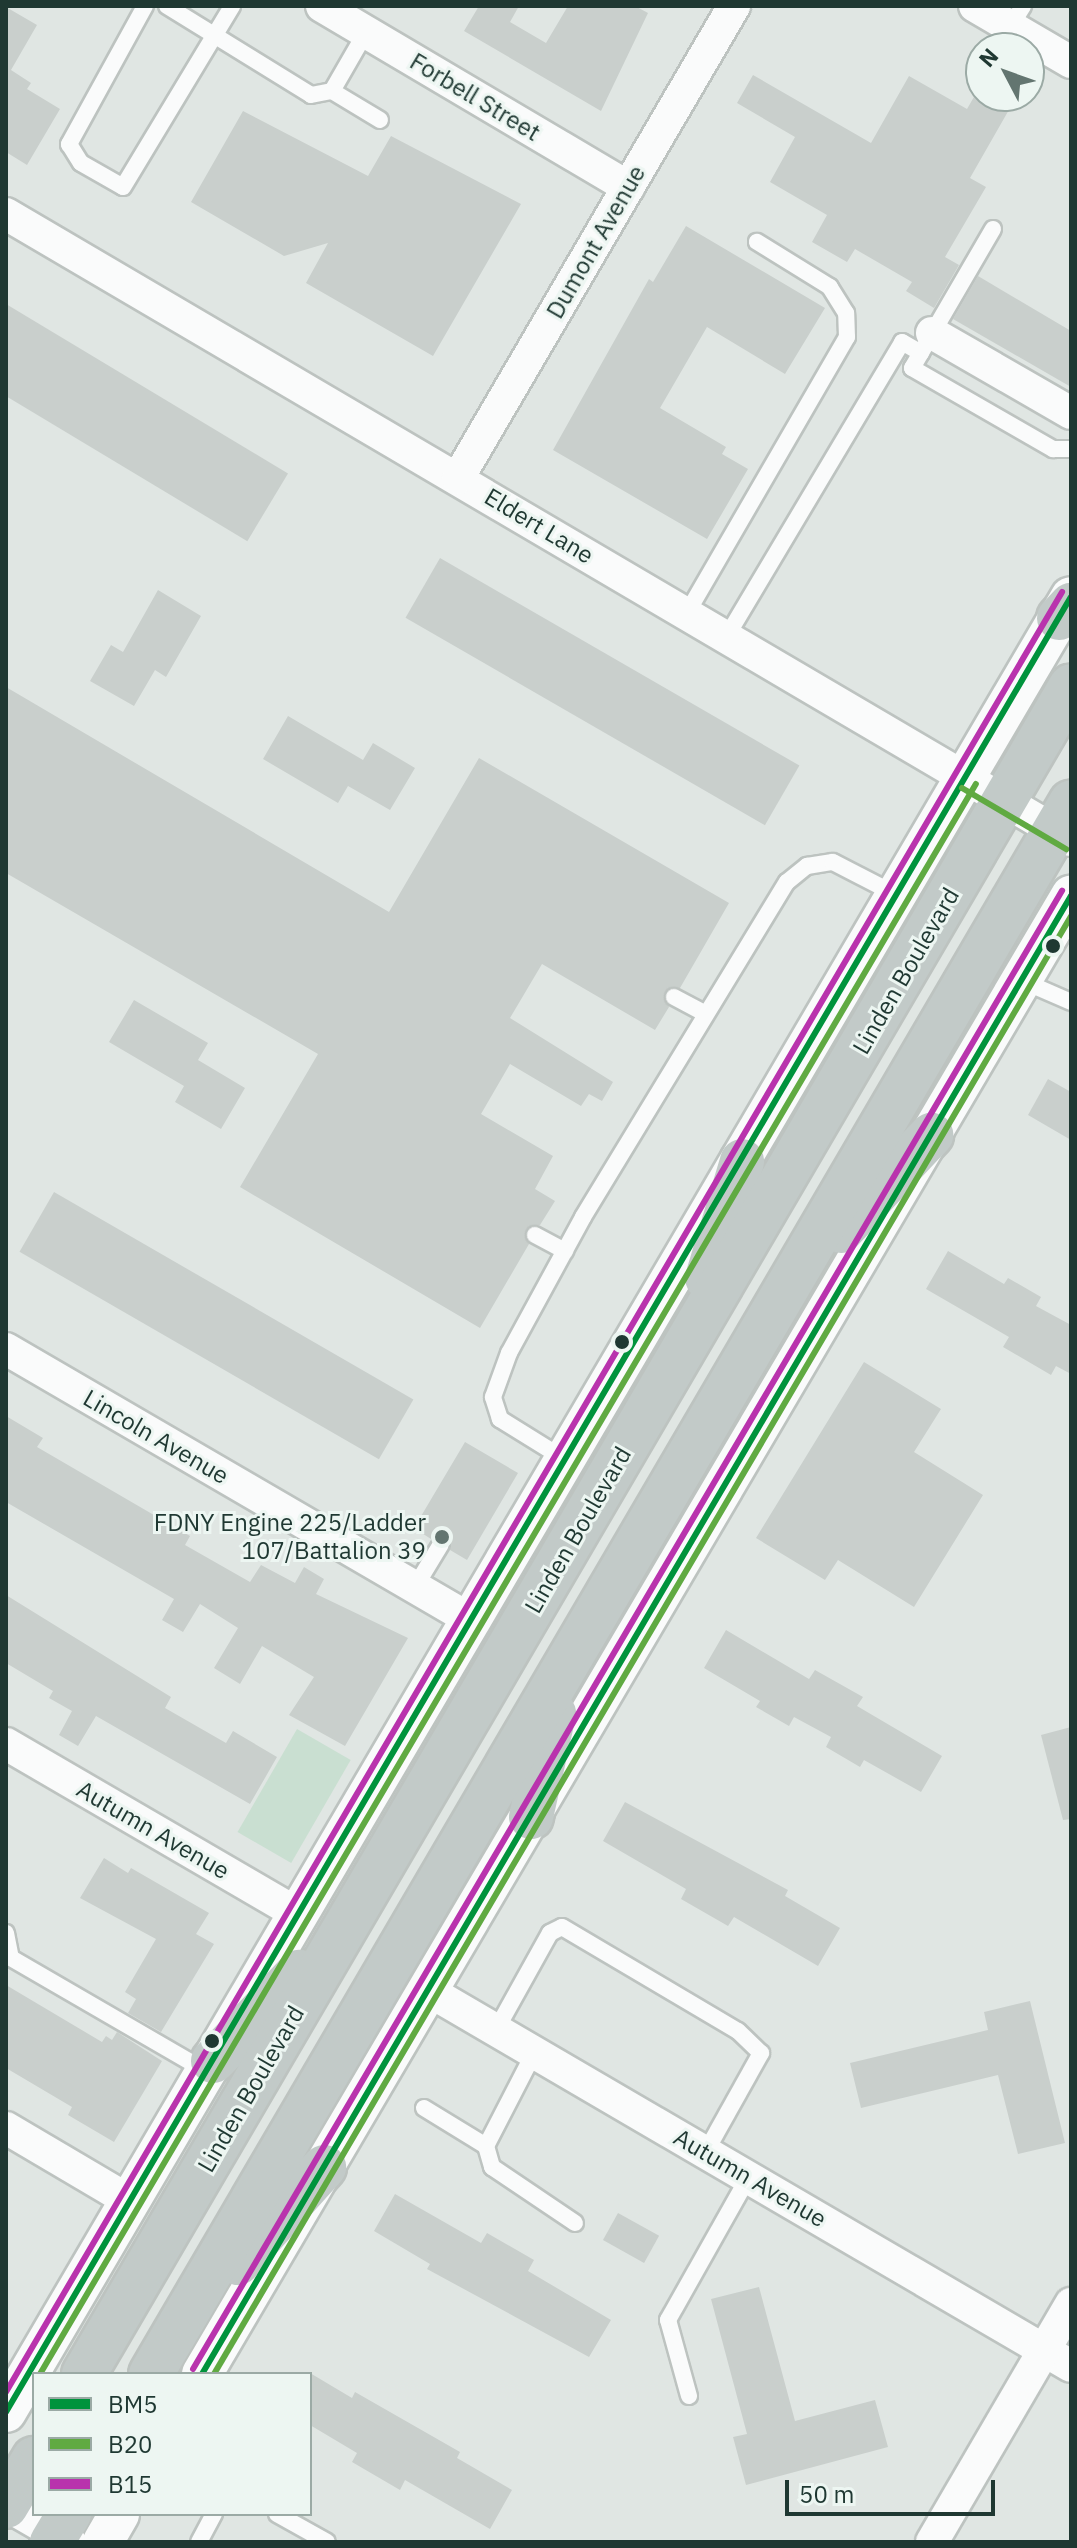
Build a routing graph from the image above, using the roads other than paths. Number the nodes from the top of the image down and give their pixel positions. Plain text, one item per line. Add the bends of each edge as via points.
1 (145, 6) edge
2 (167, 6) edge
3 (232, 6) edge
4 (322, 6) edge
5 (734, 6) edge
6 (975, 6) edge
7 (1016, 16) edge
8 (366, 32) junction
9 (214, 36) junction
10 (1071, 62) edge
11 (332, 91) junction
12 (380, 120) dead end
13 (628, 187) junction
14 (6, 214) edge
15 (993, 229) dead end
16 (757, 242) dead end
17 (926, 343) junction
18 (1071, 413) edge
19 (1071, 449) edge
20 (458, 478) junction
21 (1067, 606) edge
22 (687, 613) junction
23 (727, 636) junction
24 (1071, 686) edge
25 (967, 779) junction
26 (1005, 801) junction
27 (1065, 825) edge
28 (898, 896) junction
29 (1071, 896) edge
30 (1022, 980) junction
31 (674, 997) dead end
32 (1071, 1002) edge
33 (706, 1014) junction
34 (931, 1135) junction
35 (742, 1161) junction
36 (535, 1235) dead end
37 (565, 1251) junction
38 (787, 1288) junction
39 (687, 1346) junction
40 (6, 1349) edge
41 (566, 1460) junction
42 (441, 1544) dead end
43 (415, 1587) junction
44 (473, 1621) junction
45 (563, 1672) junction
46 (6, 1744) edge
47 (531, 1817) junction
48 (300, 1915) junction
49 (351, 1918) junction
50 (6, 1933) edge
51 (429, 1991) junction
52 (496, 2030) junction
53 (534, 2053) junction
54 (210, 2067) junction
55 (424, 2108) dead end
56 (6, 2128) edge
57 (486, 2146) junction
58 (705, 2153) junction
59 (324, 2167) junction
60 (748, 2178) junction
61 (130, 2201) junction
62 (575, 2223) dead end
63 (1071, 2304) edge
64 (175, 2333) junction
65 (1057, 2358) edge
66 (85, 2372) edge
67 (152, 2372) edge
68 (203, 2372) edge
69 (689, 2396) dead end
70 (6, 2412) edge
71 (32, 2462) edge
72 (6, 2506) edge
73 (118, 2516) edge
74 (213, 2516) edge
75 (281, 2516) edge
76 (62, 2533) edge
77 (103, 2542) edge
78 (199, 2542) edge
79 (327, 2542) edge
80 (932, 2542) edge

1 - 9 lane via 69,144 81,163 123,187
2 - 9 lane
3 - 9 lane
4 - 8 street, Forbell Street
5 - 13 street, Dumont Avenue
6 - 7 street
7 - 10 street
8 - 11 lane
8 - 13 street, Forbell Street
9 - 11 lane via 311,95
11 - 12 lane
13 - 20 street, Dumont Avenue
14 - 20 street, Eldert Lane
15 - 17 lane
16 - 22 lane via 830,287 846,313 847,337
17 - 18 street
17 - 19 lane via 912,368 1053,449
17 - 23 lane via 902,342
20 - 22 street, Eldert Lane
21 - 25 street, Linden Boulevard
22 - 23 street, Eldert Lane
23 - 25 street, Eldert Lane
24 - 26 highway, Linden Boulevard
25 - 26 street, Eldert Lane
25 - 28 street, Linden Boulevard
26 - 27 street, Eldert Lane
26 - 39 highway, Linden Boulevard
27 - 38 highway
28 - 33 lane via 833,862 797,872
28 - 35 street, Linden Boulevard
29 - 30 street
30 - 32 lane
30 - 34 street
31 - 33 lane
33 - 37 lane
34 - 38 highway
34 - 47 street
35 - 39 highway
35 - 41 street, Linden Boulevard
36 - 37 lane
37 - 41 lane via 509,1353 493,1397 500,1419
38 - 45 highway
39 - 49 highway, Linden Boulevard
40 - 43 street, Lincoln Avenue
41 - 44 street, Linden Boulevard
42 - 43 lane
43 - 44 street, Lincoln Avenue
44 - 48 street, Linden Boulevard
45 - 47 highway
45 - 64 highway
46 - 48 street, Autumn Avenue
47 - 51 street
48 - 54 street, Linden Boulevard
49 - 54 highway
49 - 66 highway, Linden Boulevard
50 - 54 lane via 11,1958
51 - 52 street, Autumn Avenue
51 - 59 street
52 - 53 street, Autumn Avenue
52 - 58 lane via 550,1933 562,1927 738,2031 761,2053
53 - 57 lane
53 - 58 street, Autumn Avenue
54 - 61 street, Linden Boulevard
55 - 57 lane
56 - 61 street
57 - 62 lane via 492,2167
58 - 60 street, Autumn Avenue
59 - 64 highway
59 - 68 street
60 - 65 street, Autumn Avenue
60 - 69 lane via 668,2320
61 - 70 street, Linden Boulevard
63 - 65 street
64 - 67 highway
65 - 80 street
71 - 72 highway
72 - 76 street
73 - 77 street
74 - 78 lane
75 - 79 lane

